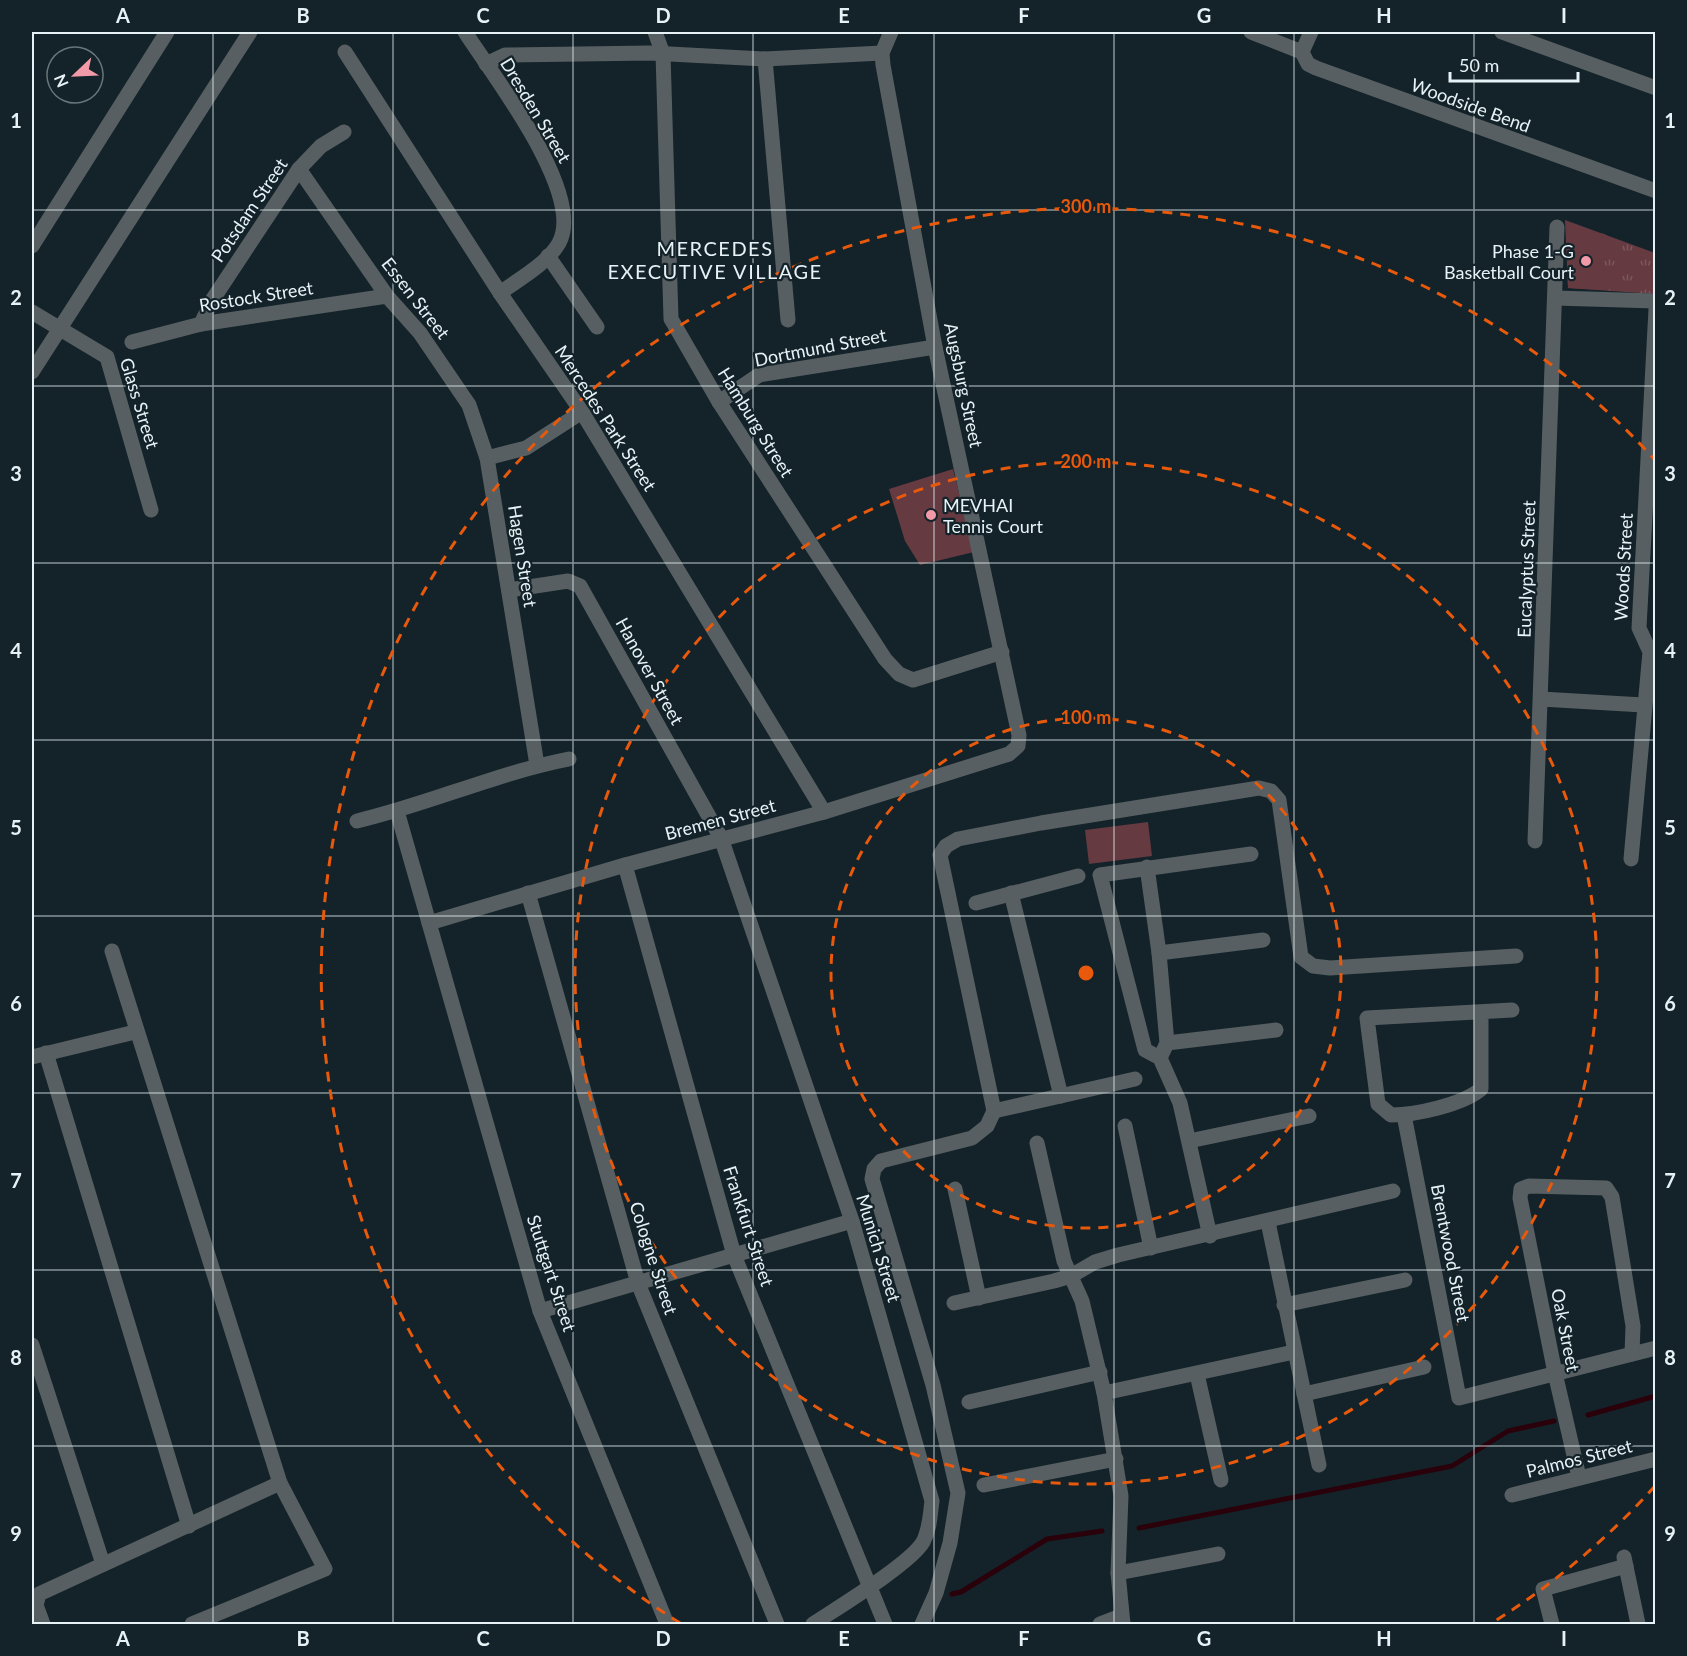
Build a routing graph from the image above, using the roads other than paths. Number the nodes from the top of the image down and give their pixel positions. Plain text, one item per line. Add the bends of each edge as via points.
1 (166, 32) edge
2 (250, 32) edge
3 (465, 32) edge
4 (656, 32) edge
5 (891, 32) edge
6 (1251, 32) edge
7 (1311, 32) edge
8 (1502, 32) edge
9 (345, 52) dead end
10 (1302, 52) junction
11 (882, 53) junction
12 (663, 54) junction
13 (765, 59) junction
14 (486, 64) junction
15 (1656, 88) edge
16 (344, 132) dead end
17 (299, 169) junction
18 (1656, 191) edge
19 (1557, 227) dead end
20 (32, 246) edge
21 (548, 255) junction
22 (500, 292) junction
23 (387, 296) junction
24 (1556, 298) junction
25 (1656, 301) edge
26 (1656, 309) edge
27 (32, 312) edge
28 (788, 320) dead end
29 (201, 324) junction
30 (597, 327) dead end
31 (60, 330) junction
32 (132, 342) dead end
33 (935, 347) junction
34 (32, 372) edge
35 (719, 402) junction
36 (582, 412) junction
37 (487, 458) junction
38 (151, 510) dead end
39 (509, 590) junction
40 (1002, 652) junction
41 (1653, 652) edge
42 (1541, 699) junction
43 (1643, 705) junction
44 (1018, 746) joint
45 (569, 759) dead end
46 (537, 765) junction
47 (397, 811) junction
48 (824, 812) junction
49 (357, 821) dead end
50 (721, 838) junction
51 (1535, 841) dead end
52 (1251, 854) dead end
53 (1631, 859) dead end
54 (625, 865) junction
55 (1147, 867) junction
56 (1078, 876) dead end
57 (528, 893) junction
58 (1011, 893) junction
59 (976, 903) dead end
60 (429, 923) junction
61 (1263, 940) dead end
62 (112, 951) dead end
63 (1159, 953) junction
64 (1516, 957) dead end
65 (1512, 1010) dead end
66 (1481, 1013) junction
67 (1276, 1030) dead end
68 (135, 1032) junction
69 (1167, 1043) junction
70 (39, 1055) edge
71 (1160, 1058) junction
72 (1135, 1078) dead end
73 (1061, 1096) junction
74 (994, 1110) junction
75 (1404, 1115) junction
76 (1309, 1116) dead end
77 (1125, 1126) dead end
78 (1189, 1141) junction
79 (1036, 1143) dead end
80 (956, 1189) dead end
81 (1393, 1191) dead end
82 (852, 1221) junction
83 (1268, 1222) junction
84 (1210, 1236) junction
85 (1151, 1248) junction
86 (734, 1255) junction
87 (1071, 1276) junction
88 (1405, 1280) dead end
89 (638, 1282) junction
90 (979, 1298) junction
91 (954, 1303) dead end
92 (1284, 1305) junction
93 (540, 1311) junction
94 (32, 1345) edge
95 (1656, 1348) edge
96 (1294, 1352) junction
97 (1632, 1354) junction
98 (1424, 1366) dead end
99 (1100, 1372) junction
100 (1554, 1372) junction
101 (1197, 1374) junction
102 (1104, 1393) junction
103 (1304, 1394) junction
104 (969, 1402) dead end
105 (1116, 1459) junction
106 (1656, 1459) edge
107 (1319, 1465) dead end
108 (1579, 1477) junction
109 (1221, 1480) dead end
110 (280, 1483) junction
111 (984, 1485) dead end
112 (1512, 1495) dead end
113 (189, 1526) junction
114 (1218, 1554) dead end
115 (103, 1564) junction
116 (1118, 1573) junction
117 (869, 1587) junction
118 (1122, 1620) edge
119 (212, 1621) edge
120 (42, 1624) edge
121 (192, 1624) edge
122 (667, 1624) edge
123 (777, 1624) edge
124 (813, 1624) edge
125 (885, 1624) edge
126 (922, 1624) edge
127 (1100, 1624) edge
128 (1552, 1624) edge
129 (1638, 1624) edge

1 - 20 street
2 - 31 street
3 - 14 street, Dresden Street
4 - 12 street, Hamburg Street
5 - 11 street
6 - 10 street, Woodside Bend
7 - 10 street
8 - 15 street
9 - 22 street, Mercedes Park Street
10 - 18 street, Woodside Bend via 1316,68
11 - 13 street
11 - 33 street, Augsburg Street
12 - 13 street
12 - 14 street via 505,55
12 - 35 street, Hamburg Street via 671,319
13 - 28 street
14 - 21 street, Dresden Street via 549,161 565,207 560,242
16 - 17 street, Potsdam Street via 321,146
17 - 23 street, Essen Street
17 - 29 street, Potsdam Street via 211,302
19 - 24 street, Eucalyptus Street
21 - 22 street, Dresden Street
21 - 30 street
22 - 36 street, Mercedes Park Street
23 - 29 street, Rostock Street
23 - 37 street, Essen Street via 420,333 469,405
24 - 25 street
24 - 42 street, Eucalyptus Street
26 - 41 street, Woods Street via 1639,628
27 - 31 street, Glass Street
29 - 32 street, Rostock Street
31 - 34 street
31 - 38 street, Glass Street via 107,357
33 - 35 street, Dortmund Street via 759,375
33 - 40 street, Augsburg Street
35 - 40 street, Hamburg Street via 885,659 899,674 914,680
36 - 37 street via 526,448
36 - 48 street, Mercedes Park Street
37 - 39 street, Hagen Street
39 - 46 street, Hagen Street
39 - 50 street, Hanover Street via 568,581 580,586
40 - 44 street, Augsburg Street
41 - 43 street, Woods Street
42 - 43 street
42 - 51 street, Eucalyptus Street
43 - 53 street, Woods Street
44 - 48 street, Bremen Street via 1009,754
45 - 46 street
46 - 47 street
47 - 49 street
47 - 60 street
48 - 50 street, Bremen Street
50 - 54 street, Bremen Street
50 - 82 street, Munich Street
52 - 55 street
54 - 57 street, Bremen Street
54 - 86 street, Frankfurt Street
55 - 63 street
55 - 71 street via 1100,875 1145,1050
56 - 58 street
57 - 60 street, Bremen Street
57 - 89 street, Cologne Street
58 - 59 street
58 - 73 street
60 - 93 street, Stuttgart Street
61 - 63 street
62 - 68 street
63 - 69 street
64 - 74 street via 1313,966 1301,957 1279,800 1271,791 1167,802 958,839 939,855
65 - 66 street
66 - 75 street via 1481,1089 1460,1101
66 - 75 street via 1367,1018 1378,1104 1390,1115
67 - 69 street
68 - 70 street
68 - 110 street
69 - 71 street
70 - 113 street
71 - 78 street via 1180,1103
72 - 73 street
73 - 74 street
74 - 126 street via 987,1126 972,1138 881,1161 872,1179 933,1385 958,1493 950,1543 936,1593
75 - 100 street, Brentwood Street via 1459,1398
76 - 78 street
77 - 85 street
78 - 84 street
79 - 87 street
80 - 90 street
81 - 83 street
82 - 86 street
82 - 117 street, Munich Street via 932,1501 923,1543
83 - 84 street
83 - 92 street
84 - 85 street
85 - 87 street via 1095,1262
86 - 89 street
86 - 117 street, Frankfurt Street
87 - 90 street
87 - 99 street via 1089,1322
88 - 92 street
89 - 93 street
89 - 123 street, Cologne Street
90 - 91 street
92 - 96 street
93 - 122 street, Stuttgart Street
94 - 115 street
95 - 97 street
96 - 101 street
96 - 103 street
97 - 100 street
97 - 100 street, Oak Street via 1633,1326 1612,1197 1606,1188 1529,1186 1521,1189 1520,1198
98 - 103 street
99 - 102 street
99 - 104 street
100 - 108 street, Oak Street
101 - 102 street
101 - 109 street
102 - 105 street
103 - 107 street
105 - 111 street
105 - 116 street via 1121,1496
106 - 108 street, Palmos Street
108 - 112 street, Palmos Street
110 - 113 street
110 - 119 street via 325,1569
113 - 115 street
114 - 116 street
115 - 120 street via 39,1594 36,1605
116 - 118 street
117 - 124 street, Munich Street
117 - 125 street, Frankfurt Street
118 - 127 street
119 - 121 street
128 - 129 street via 1543,1589 1625,1561

